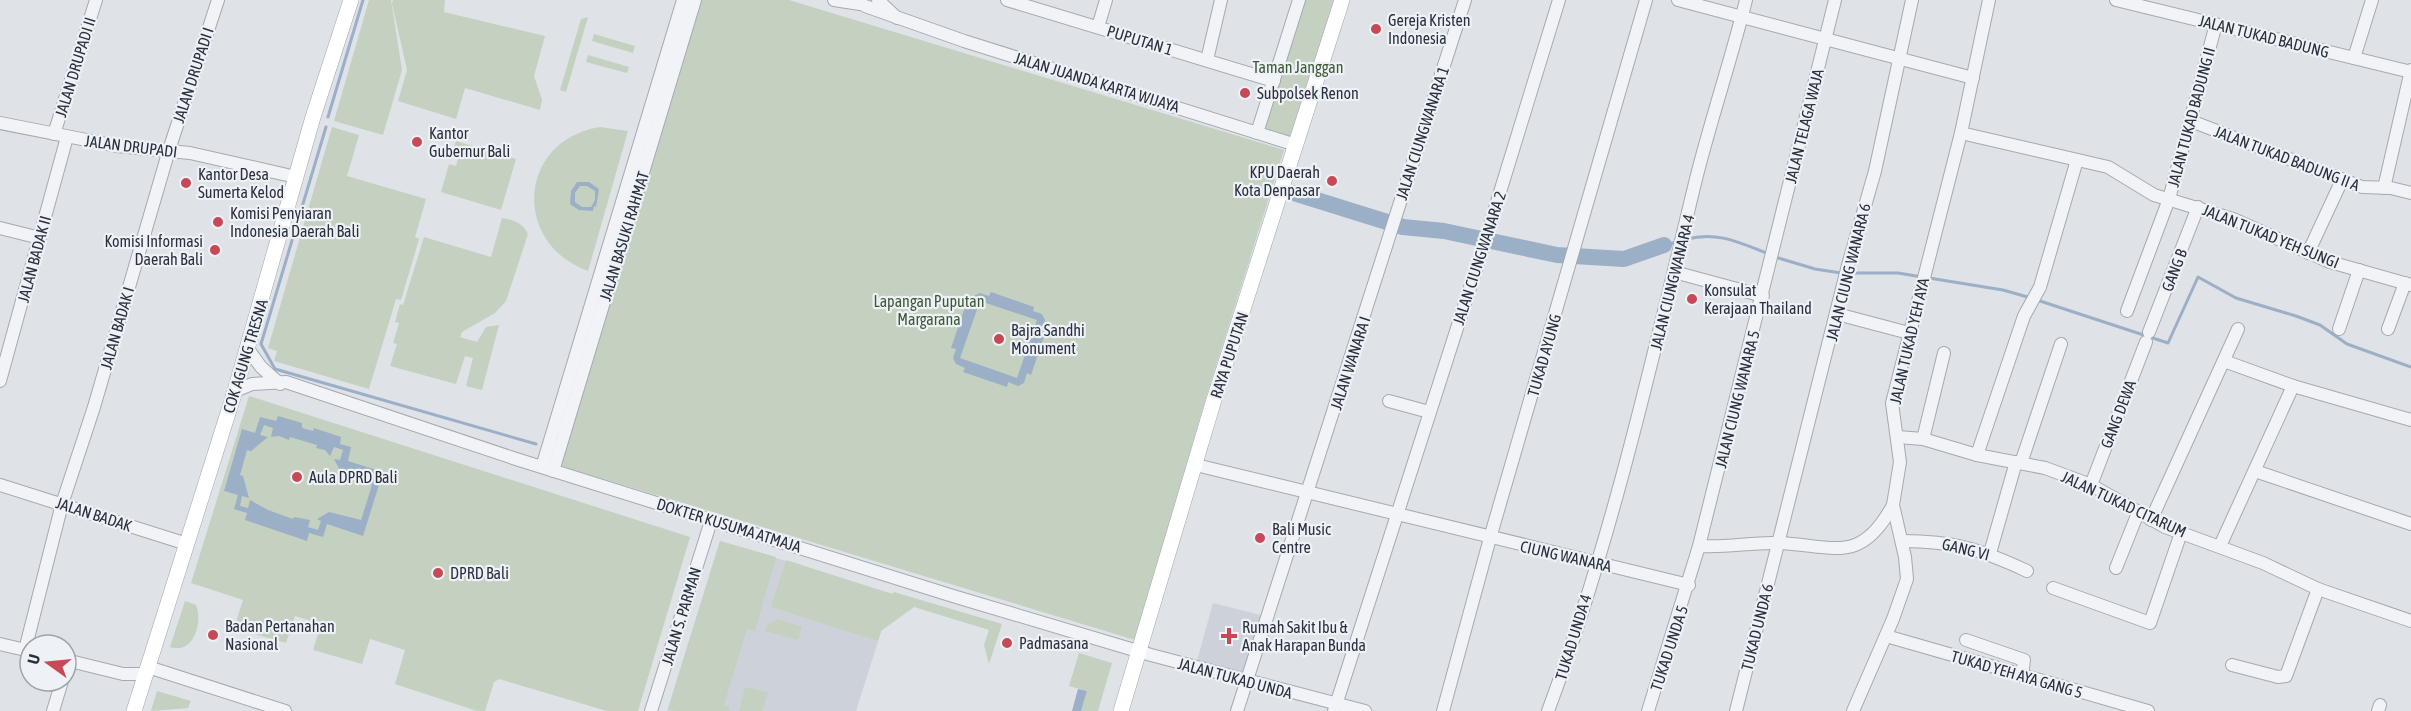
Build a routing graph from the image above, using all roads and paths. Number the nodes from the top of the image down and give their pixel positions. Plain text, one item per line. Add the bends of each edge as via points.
1 (96, 0) edge
2 (218, 0) edge
3 (351, 0) edge
4 (683, 0) edge
5 (695, 0) edge
6 (834, 0) edge
7 (877, 0) edge
8 (1006, 0) edge
9 (1106, 0) edge
10 (1221, 0) edge
11 (1299, 0) edge
12 (1342, 0) edge
13 (1465, 0) edge
14 (1559, 0) edge
15 (1646, 0) edge
16 (1678, 0) edge
17 (1746, 0) edge
18 (1835, 0) edge
19 (1912, 0) edge
20 (1989, 0) edge
21 (2116, 0) edge
22 (2372, 0) edge
23 (861, 4) edge
24 (2159, 5) edge
25 (1741, 18) junction
26 (898, 19) junction
27 (2216, 24) junction
28 (1098, 27) junction
29 (1825, 41) junction
30 (2354, 58) junction
31 (1207, 60) junction
32 (1899, 60) junction
33 (2411, 72) edge
34 (1973, 78) junction
35 (1274, 81) junction
36 (2191, 121) junction
37 (0, 123) edge
38 (1961, 133) junction
39 (54, 134) junction
40 (1257, 134) junction
41 (67, 137) junction
42 (1296, 145) junction
43 (169, 150) junction
44 (2077, 160) junction
45 (296, 177) junction
46 (2342, 180) junction
47 (2384, 188) junction
48 (2411, 193) edge
49 (2167, 204) junction
50 (2198, 207) junction
51 (0, 228) edge
52 (1391, 232) joint
53 (40, 238) junction
54 (2308, 253) junction
55 (1773, 257) joint
56 (2359, 270) junction
57 (1674, 272) junction
58 (2408, 284) edge
59 (1763, 296) junction
60 (2127, 311) dead end
61 (1837, 314) junction
62 (2238, 329) dead end
63 (2339, 329) dead end
64 (2388, 329) dead end
65 (1909, 333) junction
66 (2148, 337) joint
67 (2061, 344) dead end
68 (248, 349) junction
69 (1944, 353) dead end
70 (2224, 361) junction
71 (0, 381) edge
72 (276, 382) junction
73 (2293, 386) junction
74 (235, 390) junction
75 (1389, 401) dead end
76 (1429, 412) junction
77 (2411, 420) edge
78 (1898, 437) junction
79 (1923, 440) junction
80 (1977, 454) junction
81 (2018, 463) junction
82 (1196, 465) junction
83 (548, 469) junction
84 (2254, 471) junction
85 (0, 484) edge
86 (2091, 485) junction
87 (1308, 493) junction
88 (62, 504) junction
89 (1893, 505) junction
90 (2138, 513) junction
91 (1397, 516) junction
92 (711, 520) junction
93 (2151, 520) junction
94 (2411, 524) edge
95 (2181, 533) junction
96 (1490, 538) junction
97 (1902, 541) junction
98 (1779, 543) junction
99 (187, 544) junction
100 (1699, 546) junction
101 (2220, 546) junction
102 (1990, 554) junction
103 (1595, 563) junction
104 (2116, 568) dead end
105 (2027, 571) dead end
106 (1689, 585) junction
107 (2053, 588) dead end
108 (2318, 589) junction
109 (2411, 621) edge
110 (32, 633) edge
111 (1886, 636) junction
112 (1966, 640) dead end
113 (0, 644) edge
114 (18, 648) edge
115 (1140, 652) junction
116 (78, 665) edge
117 (2232, 665) dead end
118 (2022, 676) junction
119 (145, 677) junction
120 (1246, 681) junction
121 (58, 693) edge
122 (1335, 708) edge
123 (53, 711) edge
124 (135, 711) edge
125 (285, 711) edge
126 (651, 711) edge
127 (1121, 711) edge
128 (1237, 711) edge
129 (1365, 711) edge
130 (1443, 711) edge
131 (1548, 711) edge
132 (1648, 711) edge
133 (1736, 711) edge
134 (1853, 711) edge
135 (2148, 711) edge

1 - 39 street, JALAN DRUPADI II
2 - 43 street, JALAN DRUPADI I
3 - 45 main road, COK AGUNG TRESNA
4 - 83 street, JALAN BASUKI RAHMAT
5 - 83 street, JALAN BASUKI RAHMAT
6 - 23 street, JALAN JUANDA KARTA WIJAYA
7 - 23 street via 872,6
7 - 26 street, JALAN JUANDA KARTA WIJAYA
8 - 28 street, PUPUTAN 1
9 - 28 street
10 - 31 street
11 - 35 street
12 - 42 main road, RAYA PUPUTAN
13 - 52 street, JALAN CIUNGWANARA 1
14 - 76 street, JALAN CIUNGWANARA 2
15 - 96 street, TUKAD AYUNG
16 - 25 street
17 - 25 street, JALAN CIUNGWANARA 4
18 - 29 street, JALAN TELAGA WAJA
19 - 32 street, JALAN CIUNG WANARA 6
20 - 34 street, JALAN TUKAD YEH AYA
21 - 24 street, JALAN TUKAD BADUNG
22 - 30 street
23 - 26 street, JALAN JUANDA KARTA WIJAYA
24 - 27 street, JALAN TUKAD BADUNG
25 - 29 street
25 - 57 street, JALAN CIUNGWANARA 4
26 - 40 street, JALAN JUANDA KARTA WIJAYA
27 - 30 street, JALAN TUKAD BADUNG
27 - 36 street, JALAN TUKAD BADUNG II
28 - 31 street, PUPUTAN 1
29 - 32 street
29 - 55 street, JALAN TELAGA WAJA
30 - 33 street, JALAN TUKAD BADUNG
31 - 35 street, PUPUTAN 1
32 - 34 street
32 - 61 street, JALAN CIUNG WANARA 6 via 1875,171
33 - 47 street
34 - 38 street, JALAN TUKAD YEH AYA
35 - 40 street
36 - 46 street, JALAN TUKAD BADUNG II A
36 - 49 street, JALAN TUKAD BADUNG II
37 - 39 street, JALAN DRUPADI
38 - 44 street, JALAN TUKAD YEH SUNGI
38 - 65 street, JALAN TUKAD YEH AYA
39 - 41 street, JALAN DRUPADI
40 - 42 street, JALAN JUANDA KARTA WIJAYA
41 - 43 street, JALAN DRUPADI
41 - 53 street, JALAN BADAK II
42 - 82 main road, RAYA PUPUTAN
43 - 45 street, JALAN DRUPADI
43 - 88 street, JALAN BADAK I
44 - 49 street, JALAN TUKAD YEH SUNGI via 2108,167
44 - 80 street via 2038,293 2028,309
45 - 68 main road, COK AGUNG TRESNA
46 - 47 street, JALAN TUKAD BADUNG II A via 2367,189
46 - 54 street
47 - 48 street, JALAN TUKAD BADUNG II A
49 - 50 street, JALAN TUKAD YEH SUNGI
49 - 60 street, JALAN TUKAD BADUNG II
50 - 54 street, JALAN TUKAD YEH SUNGI
50 - 66 street, GANG B
51 - 53 street
52 - 87 street, JALAN WANARA I
53 - 71 street, JALAN BADAK II
54 - 56 street, JALAN TUKAD YEH SUNGI
55 - 59 street, JALAN CIUNG WANARA 5
56 - 58 street, JALAN TUKAD YEH SUNGI
56 - 63 street
57 - 59 street
57 - 103 street, JALAN CIUNGWANARA 4 via 1628,453
58 - 64 street
59 - 100 street, JALAN CIUNG WANARA 5
61 - 65 street
61 - 98 street, JALAN CIUNG WANARA 6
62 - 70 street
65 - 78 street, JALAN TUKAD YEH AYA via 1892,403
66 - 86 street, GANG DEWA
67 - 81 street
68 - 72 street
68 - 74 main road, COK AGUNG TRESNA
69 - 79 street
70 - 73 street
70 - 93 street
72 - 74 street, DOKTER KUSUMA ATMAJA
72 - 83 street, DOKTER KUSUMA ATMAJA
73 - 77 street
73 - 84 street
74 - 99 main road, COK AGUNG TRESNA
75 - 76 street
76 - 91 street, JALAN CIUNGWANARA 2
78 - 79 street, JALAN TUKAD CITARUM
78 - 89 street, JALAN TUKAD YEH AYA via 1900,471
79 - 80 street, JALAN TUKAD CITARUM
80 - 81 street, JALAN TUKAD CITARUM
81 - 86 street, JALAN TUKAD CITARUM via 2045,468
81 - 102 street
82 - 87 street, CIUNG WANARA
82 - 115 main road, RAYA PUPUTAN
83 - 92 street, DOKTER KUSUMA ATMAJA
84 - 94 street
84 - 101 street
85 - 88 street, JALAN BADAK
86 - 90 street, JALAN TUKAD CITARUM
87 - 91 street, CIUNG WANARA
87 - 120 street, JALAN WANARA I
88 - 99 street, JALAN BADAK
88 - 110 street, JALAN BADAK I
89 - 97 street, JALAN TUKAD YEH AYA
89 - 98 street via 1878,530 1855,544 1824,549
90 - 93 street, JALAN TUKAD CITARUM
90 - 104 street
91 - 96 street, CIUNG WANARA
91 - 122 street, JALAN CIUNGWANARA 2
92 - 115 street, DOKTER KUSUMA ATMAJA
92 - 126 street, JALAN S. PARMAN
93 - 95 street, JALAN TUKAD CITARUM
95 - 101 street, JALAN TUKAD CITARUM
95 - 107 street via 2150,623
96 - 103 street, CIUNG WANARA
96 - 130 street, TUKAD AYUNG
97 - 102 street, GANG VI via 1941,541
97 - 111 street, JALAN TUKAD YEH AYA via 1906,579
98 - 100 street
98 - 133 street, TUKAD UNDA 6
99 - 119 main road, COK AGUNG TRESNA
100 - 106 street
101 - 108 street, JALAN TUKAD CITARUM
102 - 105 street, GANG VI
103 - 106 street, CIUNG WANARA
103 - 131 street, TUKAD UNDA 4
106 - 132 street, TUKAD UNDA 5
108 - 109 street, JALAN TUKAD CITARUM
108 - 117 street via 2286,676
111 - 118 street, TUKAD YEH AYA GANG 5
111 - 134 street, JALAN TUKAD YEH AYA
112 - 118 street via 2024,660
113 - 114 street
115 - 120 street, JALAN TUKAD UNDA
115 - 127 main road, RAYA PUPUTAN
116 - 119 street
118 - 135 street, TUKAD YEH AYA GANG 5
119 - 124 main road, COK AGUNG TRESNA
119 - 125 street
120 - 122 street, JALAN TUKAD UNDA
120 - 128 street, JALAN WANARA I
121 - 123 street
122 - 129 street, JALAN TUKAD UNDA

